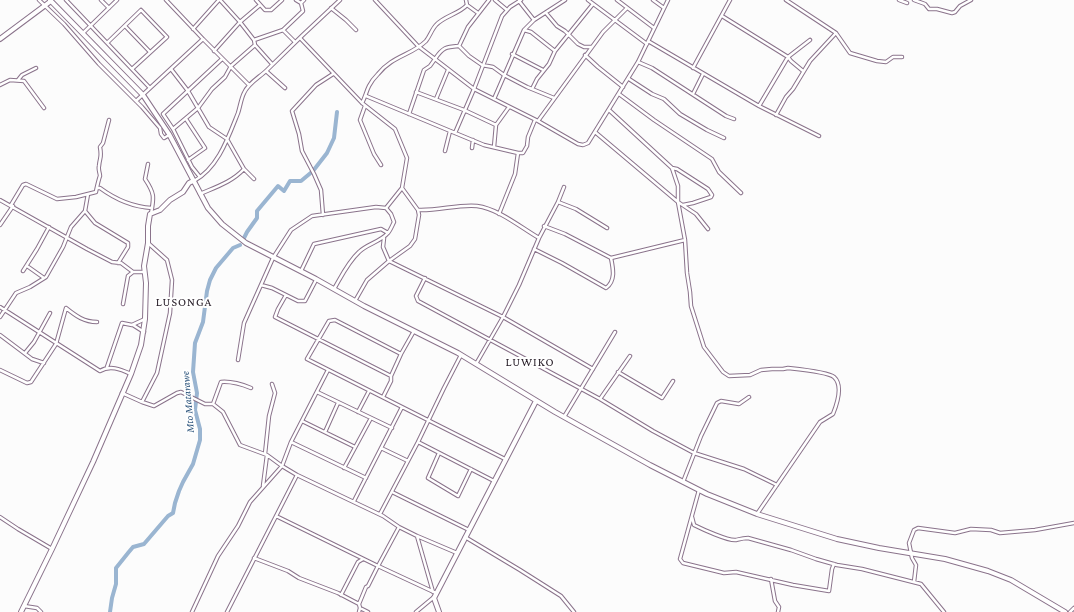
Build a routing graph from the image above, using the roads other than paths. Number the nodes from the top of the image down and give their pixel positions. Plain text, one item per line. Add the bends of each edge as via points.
1 (39, 0) edge
2 (51, 0) edge
3 (66, 0) edge
4 (101, 0) edge
5 (117, 0) edge
6 (166, 0) edge
7 (220, 0) edge
8 (256, 0) edge
9 (282, 0) edge
10 (296, 0) edge
11 (304, 0) edge
12 (340, 0) edge
13 (375, 0) edge
14 (466, 0) edge
15 (489, 0) edge
16 (495, 0) edge
17 (520, 0) edge
18 (565, 0) edge
19 (588, 0) edge
20 (617, 0) edge
21 (654, 0) edge
22 (668, 0) edge
23 (730, 0) edge
24 (786, 0) edge
25 (902, 0) edge
26 (914, 0) edge
27 (971, 0) edge
28 (301, 3) junction
29 (907, 3) dead end
30 (593, 4) junction
31 (260, 5) junction
32 (467, 5) junction
33 (45, 6) junction
34 (109, 8) junction
35 (331, 8) junction
36 (627, 8) junction
37 (664, 8) junction
38 (508, 10) junction
39 (478, 14) junction
40 (546, 14) junction
41 (722, 16) junction
42 (534, 20) junction
43 (616, 20) junction
44 (240, 22) junction
45 (90, 25) junction
46 (125, 26) junction
47 (654, 28) junction
48 (193, 29) junction
49 (283, 30) junction
50 (356, 30) dead end
51 (524, 30) junction
52 (82, 33) junction
53 (836, 33) junction
54 (568, 35) junction
55 (300, 38) junction
56 (0, 39) edge
57 (203, 40) junction
58 (254, 40) junction
59 (810, 40) dead end
60 (647, 42) junction
61 (107, 43) junction
62 (295, 43) junction
63 (255, 44) junction
64 (418, 46) junction
65 (459, 46) junction
66 (592, 47) junction
67 (214, 51) junction
68 (555, 51) junction
69 (150, 52) junction
70 (512, 54) junction
71 (586, 56) junction
72 (902, 56) dead end
73 (788, 57) junction
74 (222, 59) junction
75 (435, 59) junction
76 (638, 62) junction
77 (272, 64) junction
78 (482, 65) junction
79 (232, 66) junction
80 (36, 68) dead end
81 (693, 68) junction
82 (132, 69) junction
83 (171, 69) junction
84 (448, 70) junction
85 (544, 70) junction
86 (266, 71) junction
87 (803, 71) junction
88 (333, 74) junction
89 (703, 74) junction
90 (504, 75) junction
91 (629, 78) junction
92 (18, 80) junction
93 (0, 85) edge
94 (249, 85) junction
95 (623, 87) junction
96 (150, 88) junction
97 (285, 88) dead end
98 (474, 89) junction
99 (532, 89) junction
100 (188, 91) junction
101 (416, 92) junction
102 (619, 94) junction
103 (693, 94) junction
104 (143, 95) junction
105 (366, 96) junction
106 (554, 98) junction
107 (436, 99) junction
108 (494, 99) junction
109 (136, 101) junction
110 (362, 103) junction
111 (365, 106) junction
112 (759, 106) junction
113 (509, 107) junction
114 (44, 108) dead end
115 (198, 108) junction
116 (464, 110) junction
117 (609, 110) junction
118 (409, 114) junction
119 (776, 115) junction
120 (186, 119) junction
121 (734, 119) dead end
122 (109, 120) dead end
123 (537, 120) junction
124 (496, 125) junction
125 (173, 129) junction
126 (450, 131) junction
127 (455, 132) junction
128 (594, 132) junction
129 (169, 134) junction
130 (819, 136) dead end
131 (724, 138) dead end
132 (227, 139) junction
133 (474, 140) junction
134 (494, 147) junction
135 (472, 148) dead end
136 (445, 151) dead end
137 (518, 153) junction
138 (188, 160) junction
139 (148, 164) dead end
140 (381, 165) dead end
141 (672, 168) junction
142 (244, 169) junction
143 (200, 177) junction
144 (254, 179) dead end
145 (193, 181) junction
146 (564, 187) dead end
147 (98, 188) junction
148 (402, 188) junction
149 (742, 193) dead end
150 (88, 194) junction
151 (200, 194) junction
152 (0, 200) edge
153 (558, 202) junction
154 (678, 202) junction
155 (682, 205) junction
156 (12, 206) junction
157 (152, 208) junction
158 (386, 208) junction
159 (418, 210) junction
160 (85, 211) junction
161 (150, 214) junction
162 (499, 214) junction
163 (323, 215) junction
164 (0, 224) edge
165 (544, 226) junction
166 (49, 227) junction
167 (607, 228) dead end
168 (708, 229) dead end
169 (388, 233) junction
170 (385, 236) junction
171 (67, 237) junction
172 (539, 238) junction
173 (685, 240) junction
174 (148, 243) junction
175 (534, 249) junction
176 (273, 258) junction
177 (611, 258) junction
178 (389, 260) junction
179 (118, 263) junction
180 (27, 266) junction
181 (23, 271) dead end
182 (133, 272) junction
183 (145, 272) junction
184 (301, 272) junction
185 (44, 278) junction
186 (425, 278) junction
187 (316, 280) junction
188 (261, 286) junction
189 (334, 290) junction
190 (286, 295) junction
191 (355, 301) junction
192 (123, 304) dead end
193 (0, 307) edge
194 (5, 310) junction
195 (50, 313) dead end
196 (0, 317) edge
197 (503, 317) junction
198 (145, 319) junction
199 (97, 322) dead end
200 (132, 325) junction
201 (414, 331) junction
202 (38, 332) junction
203 (144, 332) junction
204 (615, 332) dead end
205 (0, 335) edge
206 (318, 339) junction
207 (490, 339) junction
208 (56, 344) junction
209 (25, 353) junction
210 (401, 354) junction
211 (461, 355) junction
212 (630, 356) dead end
213 (238, 360) dead end
214 (44, 362) junction
215 (476, 364) junction
216 (107, 367) junction
217 (593, 369) junction
218 (0, 370) edge
219 (328, 370) junction
220 (618, 372) junction
221 (131, 374) junction
222 (391, 376) junction
223 (673, 381) dead end
224 (272, 384) dead end
225 (251, 388) dead end
226 (581, 389) junction
227 (369, 391) junction
228 (317, 392) junction
229 (122, 393) junction
230 (383, 397) junction
231 (749, 397) dead end
232 (600, 399) junction
233 (536, 401) junction
234 (142, 402) junction
235 (338, 402) junction
236 (213, 404) junction
237 (402, 407) junction
238 (358, 412) junction
239 (564, 417) junction
240 (371, 418) junction
241 (429, 420) junction
242 (302, 422) junction
243 (392, 428) junction
244 (325, 432) junction
245 (292, 442) junction
246 (418, 442) junction
247 (355, 447) junction
248 (381, 448) junction
249 (439, 453) junction
250 (694, 453) junction
251 (266, 454) junction
252 (505, 459) junction
253 (408, 461) junction
254 (282, 466) junction
255 (344, 468) junction
256 (471, 469) junction
257 (297, 474) junction
258 (366, 478) junction
259 (494, 481) junction
260 (683, 482) junction
261 (777, 485) junction
262 (263, 486) junction
263 (699, 490) junction
264 (392, 492) junction
265 (354, 501) junction
266 (380, 514) junction
267 (757, 514) junction
268 (0, 516) edge
269 (276, 516) junction
270 (692, 516) junction
271 (1074, 523) edge
272 (399, 527) junction
273 (469, 530) junction
274 (416, 536) junction
275 (465, 537) junction
276 (52, 549) junction
277 (457, 553) junction
278 (911, 553) junction
279 (254, 558) junction
280 (364, 559) junction
281 (834, 564) junction
282 (378, 566) junction
283 (771, 579) junction
284 (914, 582) junction
285 (341, 594) junction
286 (434, 594) junction
287 (358, 604) junction
288 (24, 606) junction
289 (360, 608) junction
290 (1074, 608) edge
291 (21, 612) edge
292 (41, 612) edge
293 (192, 612) edge
294 (227, 612) edge
295 (358, 612) edge
296 (368, 612) edge
297 (416, 612) edge
298 (439, 612) edge
299 (574, 612) edge
300 (778, 612) edge
301 (944, 612) edge
302 (1065, 612) edge
303 (1070, 612) edge

1 - 33 street
2 - 33 main road
2 - 52 main road
3 - 45 street
4 - 34 street
5 - 34 street
6 - 48 street
7 - 44 street
7 - 48 street
8 - 31 street
9 - 31 street via 271,10 265,10
10 - 28 street
11 - 28 street
12 - 35 street
13 - 64 street
14 - 32 street
15 - 39 street
16 - 38 street
17 - 38 street
17 - 42 street
18 - 40 street
19 - 30 street
20 - 36 street
21 - 37 street
22 - 37 street
23 - 41 street
24 - 53 street
25 - 29 street
26 - 27 street via 925,4 929,9 952,13
28 - 49 street via 303,11
30 - 43 street
30 - 54 street
31 - 44 street
32 - 39 street
32 - 64 street via 463,10 436,25 426,40
33 - 56 main road
33 - 109 street
34 - 45 street
35 - 50 street
35 - 55 street
36 - 43 street
36 - 47 street
37 - 47 street
38 - 78 street via 502,16
39 - 65 street
40 - 42 street
40 - 54 street
41 - 73 street
41 - 81 street
42 - 51 street
43 - 60 street
43 - 66 street
44 - 58 street
44 - 67 street
45 - 52 street
45 - 61 street
46 - 61 street
46 - 69 street
46 - 69 street via 141,10 167,37
47 - 60 street
48 - 57 street
49 - 58 street
49 - 62 street
51 - 68 street via 531,32
51 - 70 street
52 - 104 main road
53 - 72 street via 850,53 886,62 893,57
53 - 87 street
54 - 66 street via 581,47
54 - 68 street
55 - 62 street
55 - 88 street
57 - 67 street
57 - 83 street
58 - 63 street
59 - 73 street
60 - 76 street
60 - 81 street
61 - 82 street
62 - 77 street
63 - 77 street
63 - 79 street
64 - 75 street
64 - 105 street via 389,62 368,87
65 - 75 street via 446,47
65 - 78 street
66 - 71 street
67 - 74 street
68 - 85 street
69 - 82 street
70 - 85 street
70 - 90 street
71 - 95 street
71 - 106 street
73 - 87 street
73 - 112 street
74 - 79 street
74 - 100 street
75 - 84 street
75 - 101 street via 424,70
76 - 91 street
76 - 103 street
77 - 86 street
78 - 90 street via 493,67
78 - 98 street
79 - 94 street
79 - 115 street
80 - 92 street
81 - 89 street
82 - 96 street
83 - 96 street
83 - 100 street
84 - 98 street
84 - 107 street
85 - 99 street
86 - 94 street
86 - 97 street
87 - 119 street
88 - 110 street
88 - 163 street via 316,86 292,111 302,151 321,190
89 - 103 street
89 - 112 street
90 - 99 street
90 - 108 street
91 - 95 street
91 - 131 street via 664,99 680,114
92 - 93 street via 10,80
92 - 114 street via 24,81
94 - 132 street
95 - 102 street
96 - 104 street
98 - 108 street
98 - 116 street
99 - 106 street
100 - 115 street
100 - 125 street via 163,114
101 - 107 street
101 - 118 street
102 - 117 street
102 - 149 street via 712,159 719,172
103 - 121 street
104 - 109 street
104 - 129 main road
105 - 110 street
105 - 118 street
106 - 123 street
107 - 116 street
108 - 113 street
109 - 129 street via 154,120 164,138
110 - 111 street
111 - 140 street via 360,120
111 - 148 street via 395,130 398,136 407,158
112 - 119 street
113 - 123 street
113 - 124 street
115 - 120 street
115 - 132 street via 209,127
116 - 124 street
116 - 127 street
117 - 128 street
117 - 141 street
118 - 126 street
119 - 130 street
120 - 125 street
120 - 138 street via 205,148
122 - 147 street via 100,147 102,157 98,168
123 - 128 street via 578,144 588,143
123 - 137 street via 523,153
124 - 134 street
125 - 138 street
126 - 127 street
126 - 136 street
127 - 133 street
128 - 154 street
129 - 145 main road
132 - 142 street
132 - 143 street via 214,164
133 - 134 street
133 - 135 street
134 - 137 street
137 - 162 street via 515,174
138 - 143 street
139 - 157 street via 145,179 154,198
141 - 154 street via 678,186
141 - 155 street via 708,189 712,195 711,198
142 - 144 street
142 - 151 street via 224,184
143 - 145 street
145 - 151 main road
145 - 161 main road via 160,210
146 - 153 street
147 - 150 street via 96,192
147 - 157 street via 139,208
148 - 158 street
148 - 159 street
150 - 156 street via 57,199 26,184
150 - 160 street
151 - 176 main road via 222,224 246,243
152 - 156 street
153 - 165 street
153 - 167 street via 576,209
154 - 155 street
154 - 173 street
155 - 168 street via 696,214
156 - 164 street
156 - 166 street
157 - 161 street
158 - 163 street via 376,207
158 - 169 street via 392,214 394,222
159 - 162 street via 478,206
159 - 178 street via 415,239 410,246
160 - 171 street via 71,227
160 - 179 street via 95,223 128,243
161 - 174 main road
162 - 172 street
163 - 176 street via 312,216 291,230
165 - 172 street
165 - 177 street
166 - 171 street
166 - 180 street
169 - 170 street
169 - 184 street via 381,229 314,244
170 - 178 street via 383,247
170 - 189 street via 358,253
171 - 179 street
171 - 185 street via 60,254
172 - 175 street
173 - 177 street
173 - 261 street via 691,306 704,347 722,372 736,377 761,370 788,368 824,373 834,376 838,382 833,414 820,422
174 - 183 main road
174 - 234 street via 167,260 172,280 170,313 157,373
175 - 177 street via 606,288 611,285
175 - 197 street
176 - 184 main road
176 - 188 street
178 - 186 street
178 - 191 street via 367,280
179 - 182 street
180 - 181 street
180 - 185 street
182 - 183 street
182 - 192 street via 128,276
183 - 198 main road
184 - 187 main road
185 - 194 street via 16,293
186 - 197 street
186 - 207 street via 416,296 418,301
187 - 189 main road
187 - 190 street via 305,301 298,301
188 - 190 street
188 - 213 street via 244,323
189 - 191 main road
190 - 206 street via 275,317
191 - 201 main road
193 - 194 street
194 - 196 street
194 - 202 street
195 - 202 street
197 - 207 street
197 - 217 street
198 - 200 street
198 - 203 main road
199 - 208 street via 77,317 66,308
200 - 203 street
200 - 216 street via 122,323
201 - 210 street
201 - 211 main road
202 - 208 street
202 - 209 street
203 - 221 main road
204 - 217 street
205 - 209 street
206 - 210 street via 329,321 335,320
206 - 219 street via 307,359
206 - 222 street
207 - 215 street
207 - 226 street
208 - 214 street
208 - 216 street via 100,371
209 - 214 street via 32,359
210 - 222 street
211 - 215 main road
211 - 241 street
212 - 220 street
214 - 218 street via 29,384
215 - 233 main road
216 - 221 street
217 - 226 street
219 - 227 street
219 - 228 street
220 - 223 street via 662,398
220 - 232 street
221 - 229 main road
222 - 230 street
224 - 251 street via 275,393 269,416
225 - 236 street via 239,383 221,382
226 - 232 street
226 - 239 street
227 - 230 street
227 - 238 street
228 - 235 street
228 - 242 street
229 - 234 street
229 - 276 main road
230 - 237 street
231 - 250 street via 739,404 721,401 716,403
232 - 250 street
233 - 239 main road
233 - 252 main road
234 - 236 street via 154,406 177,392 182,392 205,404
235 - 238 street
235 - 244 street
236 - 251 street via 223,412 240,446
237 - 241 street
237 - 243 street
238 - 240 street
239 - 260 main road
240 - 243 street
240 - 247 street
241 - 246 street
241 - 252 street
242 - 244 street
242 - 245 street
243 - 248 street
244 - 247 street
245 - 254 street
245 - 255 street
246 - 249 street
246 - 253 street
247 - 255 street
248 - 253 street
248 - 258 street
249 - 256 street
249 - 256 street via 428,478 458,496
250 - 260 street
250 - 261 street via 744,469
251 - 254 street
251 - 262 street
252 - 259 main road
253 - 264 street
254 - 257 street
254 - 262 street
255 - 258 street
256 - 259 street
257 - 265 street
257 - 269 street
258 - 265 street
259 - 273 main road
260 - 263 main road
261 - 267 street
262 - 293 street via 250,502 238,526 222,548
263 - 267 main road
263 - 270 street
264 - 266 street
264 - 273 street
265 - 266 street
266 - 272 street
267 - 278 main road via 837,539
268 - 276 street
269 - 279 street
269 - 280 street
270 - 281 street via 694,525 729,539 748,538
270 - 283 street via 680,559 683,563 724,573 736,572
271 - 278 street via 1000,533 971,529 955,533 918,528 914,530 909,543
272 - 274 street
272 - 282 street
273 - 275 main road
274 - 277 street
274 - 286 street
275 - 277 main road
275 - 299 street via 561,596
276 - 288 main road
277 - 286 main road
278 - 284 street via 916,565
278 - 302 main road via 988,571 1011,580
279 - 285 street
279 - 294 street
280 - 282 street
280 - 285 street via 358,562
281 - 283 street via 829,591
281 - 284 street
282 - 286 street
282 - 287 street
283 - 300 street via 775,601 779,607
284 - 301 street via 921,584
285 - 287 street
286 - 297 street
286 - 298 main road
287 - 289 street
288 - 291 main road
288 - 292 street via 37,608
289 - 295 street
289 - 296 street
290 - 303 street

